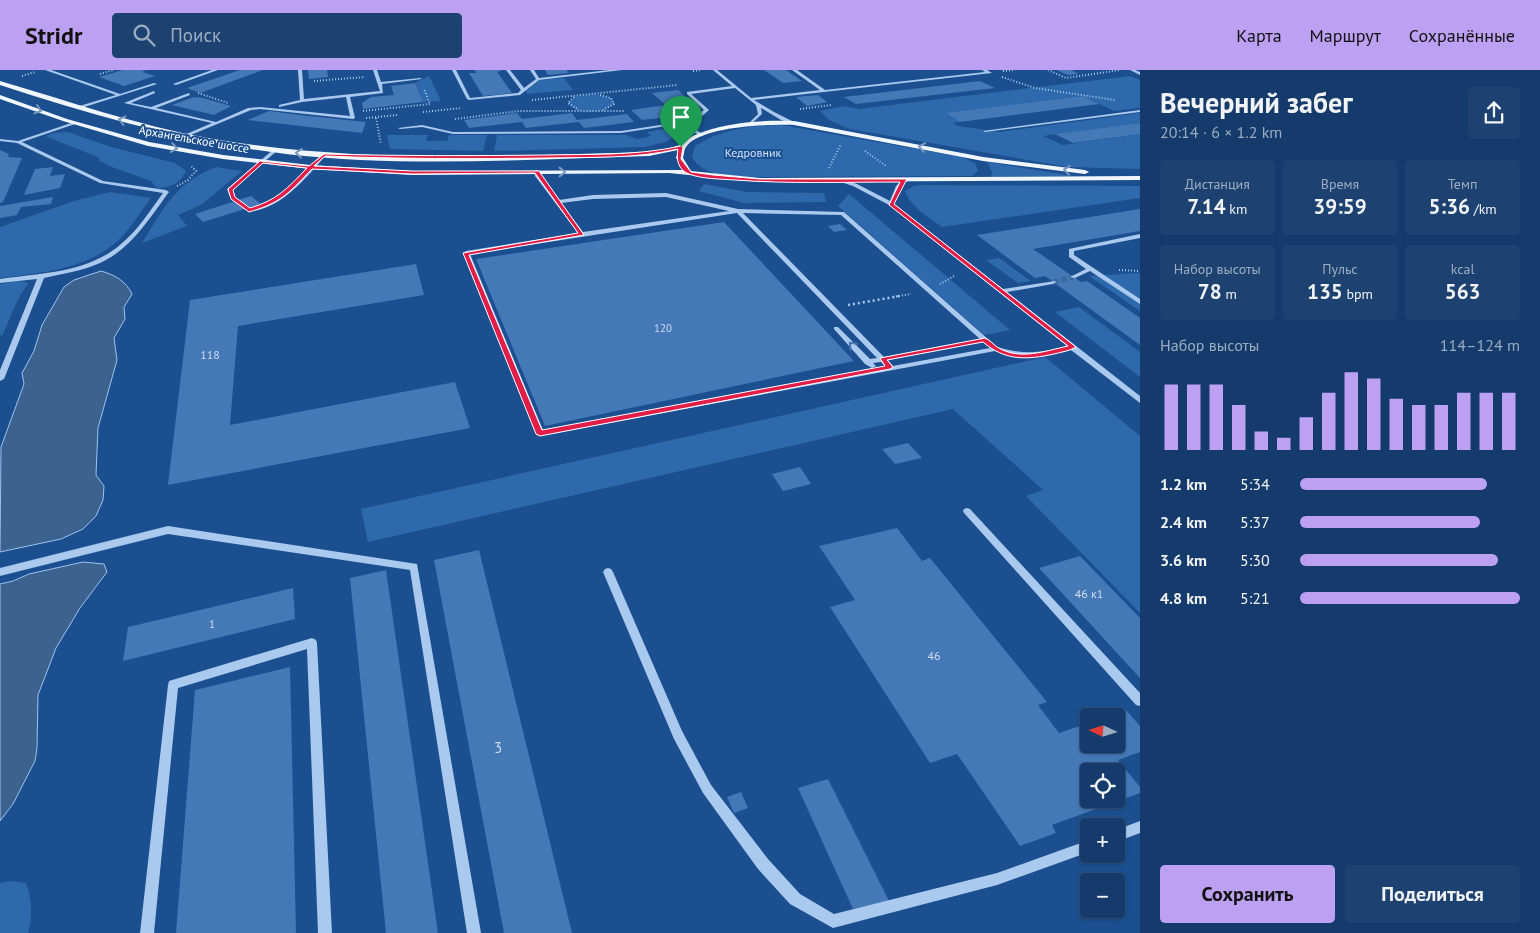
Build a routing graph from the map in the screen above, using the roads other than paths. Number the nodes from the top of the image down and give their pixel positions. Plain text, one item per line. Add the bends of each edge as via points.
1 (47, 70) edge
2 (216, 70) edge
3 (300, 70) edge
4 (375, 70) edge
5 (454, 70) edge
6 (508, 70) edge
7 (532, 70) edge
8 (620, 70) edge
9 (715, 70) edge
10 (794, 70) edge
11 (984, 70) edge
12 (1132, 70) edge
13 (1140, 74) edge
14 (420, 79) road end
15 (538, 79) junction
16 (0, 83) edge
17 (379, 83) junction
18 (154, 84) dead end
19 (175, 84) road end
20 (736, 87) junction
21 (523, 90) junction
22 (823, 90) junction
23 (154, 92) dead end
24 (189, 94) dead end
25 (120, 95) junction
26 (348, 96) junction
27 (0, 97) edge
28 (750, 98) junction
29 (302, 101) junction
30 (758, 105) junction
31 (78, 108) junction
32 (153, 108) junction
33 (274, 108) junction
34 (1140, 111) edge
35 (699, 116) dead end
36 (76, 123) junction
37 (216, 123) junction
38 (752, 123) junction
39 (794, 123) junction
40 (400, 128) dead end
41 (985, 131) dead end
42 (702, 135) junction
43 (186, 136) junction
44 (0, 140) edge
45 (18, 142) junction
46 (681, 147) junction
47 (276, 150) junction
48 (324, 155) junction
49 (970, 156) junction
50 (262, 162) junction
51 (310, 168) junction
52 (537, 172) junction
53 (689, 173) junction
54 (1136, 178) edge
55 (973, 179) junction
56 (838, 180) junction
57 (905, 180) junction
58 (558, 202) junction
59 (891, 204) junction
60 (738, 211) junction
61 (582, 234) junction
62 (1140, 236) edge
63 (1090, 269) junction
64 (1073, 277) tunnel mouth
65 (41, 278) junction
66 (0, 281) edge
67 (1053, 282) tunnel mouth
68 (1002, 291) junction
69 (1140, 302) edge
70 (836, 328) dead end
71 (985, 340) junction
72 (1073, 347) junction
73 (996, 349) junction
74 (882, 359) junction
75 (868, 362) junction
76 (890, 367) junction
77 (876, 370) junction
78 (0, 379) edge
79 (1140, 400) edge
80 (967, 511) dead end
81 (0, 572) edge
82 (608, 572) dead end
83 (1140, 701) edge
84 (1140, 827) edge
85 (1125, 833) edge
86 (1080, 849) edge
87 (147, 933) edge
88 (325, 933) edge
89 (474, 933) edge

1 - 25 street
2 - 19 street
3 - 29 street
4 - 17 street
5 - 21 street via 468,99 518,94
6 - 21 street
7 - 15 street
8 - 15 street
9 - 20 street
10 - 22 street
11 - 22 street via 990,73
12 - 13 street
14 - 17 street
15 - 21 street
16 - 31 main road, Архангельское шоссе
17 - 26 street via 382,92
18 - 25 street
20 - 28 street
20 - 35 street via 688,93 707,110
22 - 28 street
23 - 32 street via 126,103
24 - 32 street
25 - 31 street
26 - 29 street
26 - 33 street via 353,118
27 -> 36 main road, Архангельское шоссе
28 - 30 street
29 - 33 street
30 - 38 street via 760,114
30 - 39 street via 779,119
43 -> 31 main road, Архангельское шоссе
32 - 37 street
33 - 37 street via 250,109
34 - 41 street
36 - 45 street
36 -> 50 main road, Архангельское шоссе via 148,144
37 - 43 street
38 - 39 main road, Архангельское шоссе
38 - 42 main road, Архангельское шоссе
49 -> 39 main road, Архангельское шоссе
40 - 42 street via 422,126 453,133 621,132 673,124 687,126
42 - 46 main road, Архангельское шоссе
43 - 47 main road, Архангельское шоссе
44 - 45 street
45 - 65 street via 102,182 166,192 116,252 93,264
46 - 48 main road, Архангельское шоссе via 629,155 421,159
46 - 53 main road via 678,159
48 -> 47 main road, Архангельское шоссе
47 - 50 street
48 - 51 street
54 -> 49 main road, Архангельское шоссе
49 - 55 main road via 979,161 984,170 983,175
50 - 51 main road, Архангельское шоссе
50 - 51 street via 230,189 233,198 250,210 270,204 285,194
51 - 52 main road, Архангельское шоссе via 412,173
52 -> 53 main road, Архангельское шоссе
52 - 58 street
53 - 56 main road, Архангельское шоссе via 760,180
54 - 55 main road, Архангельское шоссе
55 - 57 main road, Архангельское шоссе
56 - 57 main road, Архангельское шоссе
56 - 59 street
57 - 59 street via 900,183
58 - 60 street via 666,194
58 - 61 street
59 - 68 street
60 - 61 street
60 - 71 street via 842,213
60 - 74 street
61 - 77 street via 466,253 540,434
62 - 63 street via 1071,250 1071,256
63 - 64 street
63 - 69 street
65 - 66 street
65 - 78 street
67 - 68 street
68 - 72 street
75 -> 70 street
71 - 73 street
71 - 74 street
72 - 73 street via 1031,357 1013,356
72 - 79 street
73 - 76 street
74 - 75 street
74 - 76 street
75 - 77 street
76 - 77 street
80 - 83 street
81 - 89 street via 168,530 414,567
82 - 86 street via 678,735 707,789 763,864 795,899 833,921 997,879
84 - 85 street
87 - 88 street via 173,685 312,643

